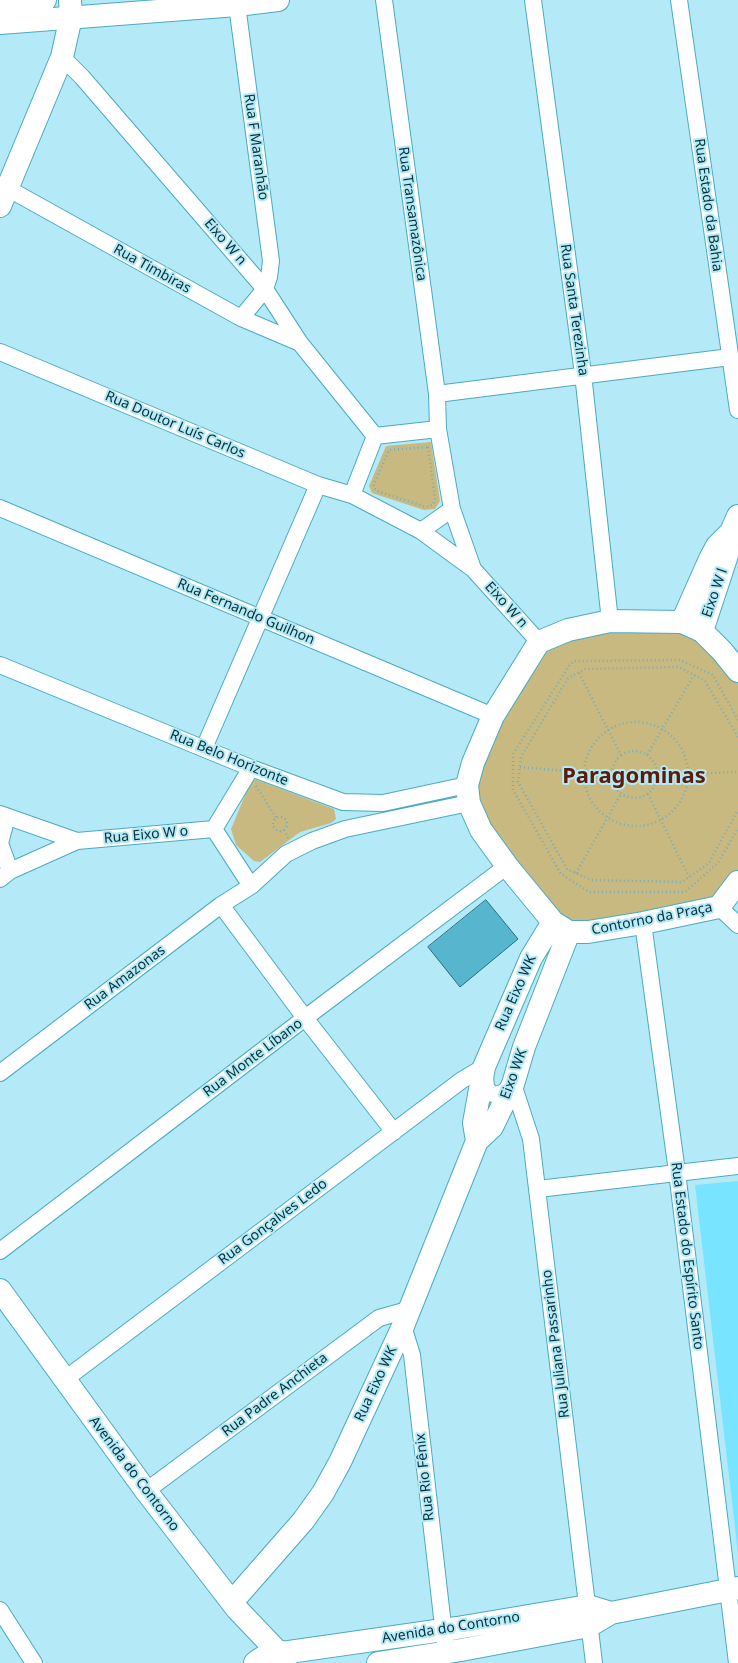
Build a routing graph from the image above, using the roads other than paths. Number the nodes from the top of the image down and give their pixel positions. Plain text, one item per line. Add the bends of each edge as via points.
1 (45, 0) edge
2 (278, 0) edge
3 (384, 0) edge
4 (533, 0) edge
5 (679, 0) edge
6 (0, 4) edge
7 (237, 5) junction
8 (70, 9) edge
9 (0, 23) edge
10 (62, 57) junction
11 (4, 197) edge
12 (265, 288) junction
13 (241, 318) junction
14 (300, 343) junction
15 (0, 352) edge
16 (730, 356) junction
17 (583, 374) junction
18 (736, 388) edge
19 (436, 394) junction
20 (738, 410) edge
21 (438, 429) junction
22 (375, 436) junction
23 (318, 485) junction
24 (352, 495) junction
25 (0, 508) edge
26 (452, 509) junction
27 (735, 524) edge
28 (421, 531) junction
29 (473, 569) junction
30 (260, 618) junction
31 (610, 621) junction
32 (682, 622) junction
33 (702, 631) junction
34 (538, 642) junction
35 (0, 665) edge
36 (738, 671) edge
37 (492, 716) junction
38 (204, 748) junction
39 (252, 775) junction
40 (468, 794) junction
41 (344, 802) junction
42 (3, 815) edge
43 (345, 829) junction
44 (214, 830) junction
45 (77, 841) junction
46 (0, 843) edge
47 (507, 866) junction
48 (5, 875) edge
49 (738, 882) edge
50 (252, 886) junction
51 (221, 905) junction
52 (718, 906) junction
53 (643, 923) junction
54 (738, 925) edge
55 (561, 927) junction
56 (305, 1018) junction
57 (484, 1067) junction
58 (0, 1073) edge
59 (513, 1084) junction
60 (394, 1132) junction
61 (477, 1141) junction
62 (738, 1166) edge
63 (677, 1172) junction
64 (538, 1189) junction
65 (0, 1251) edge
66 (0, 1290) edge
67 (407, 1318) junction
68 (64, 1380) junction
69 (146, 1491) junction
70 (733, 1589) edge
71 (234, 1605) junction
72 (0, 1610) edge
73 (589, 1616) junction
74 (450, 1629) junction
75 (453, 1651) junction
76 (290, 1656) edge
77 (34, 1663) edge
78 (255, 1663) edge
79 (378, 1663) edge
80 (594, 1663) edge
81 (737, 1663) edge

1 - 6 street
2 - 7 street
3 - 19 street, Rua Transamazônica
4 - 17 street, Rua Santa Terezinha
5 - 16 street, Rua Estado da Bahia
7 - 8 street
7 - 12 street, Rua F Maranhão via 271,260
8 - 9 street
8 - 10 street
10 - 11 street
10 - 12 street, Eixo W n
11 - 13 street, Rua Timbiras
12 - 13 street
12 - 14 street, Eixo W n
13 - 14 street, Rua Timbiras
14 - 22 street, Eixo W n
15 - 23 street, Rua Doutor Luís Carlos
16 - 17 street
16 - 18 street, Rua Estado da Bahia
17 - 19 street
17 - 31 street, Rua Santa Terezinha
18 - 20 street, Rua Estado da Bahia
19 - 21 street, Rua Transamazônica
21 - 22 street
21 - 26 street, Rua Transamazônica
22 - 24 street
23 - 24 street, Rua Doutor Luís Carlos
23 - 30 street
24 - 28 street, Rua Doutor Luís Carlos
25 - 30 street, Rua Fernando Guilhon
26 - 28 street
26 - 29 street, Rua Transamazônica
27 - 32 street, Eixo W l via 717,546
27 - 33 street, Eixo W l via 728,555
28 - 29 street, Rua Doutor Luís Carlos
29 - 34 street, Eixo W n
30 - 37 street, Rua Fernando Guilhon
30 - 38 street
31 - 32 street
31 - 34 street via 568,630
32 - 33 street
33 - 36 street
34 - 37 street
35 - 38 street, Rua Belo Horizonte
37 - 40 street via 473,763
38 - 39 street, Rua Belo Horizonte
39 - 41 street, Rua Belo Horizonte
39 - 44 street
40 - 41 street, Rua Belo Horizonte via 383,803
40 - 43 street, Rua Amazonas
40 - 47 street via 481,830
41 - 43 street via 347,815
42 - 45 street
42 - 46 street
43 - 50 street, Rua Amazonas via 286,854
44 - 45 street, Rua Eixo W o
44 - 50 street
45 - 48 street
46 - 48 street
47 - 55 street
47 - 56 street, Rua Monte Líbano
49 - 52 street, Contorno da Praça
50 - 51 street, Rua Amazonas
51 - 56 street
51 - 58 street, Rua Amazonas
52 - 53 street, Contorno da Praça
52 - 54 street
53 - 55 street, Contorno da Praça via 588,932
53 - 63 street, Rua Estado do Espírito Santo
55 - 57 street, Rua Eixo WK via 531,958
55 - 59 street, Eixo WK
56 - 60 street
56 - 65 street, Rua Monte Líbano
57 - 59 street via 486,1087 490,1093 503,1093
57 - 60 street, Rua Gonçalves Ledo via 462,1080
57 - 61 street, Eixo WK via 474,1123
59 - 61 street, Eixo WK via 492,1127
59 - 64 street, Rua Juliana Passarinho via 531,1139
60 - 68 street, Rua Gonçalves Ledo
61 - 67 street, Rua Eixo WK
62 - 63 street
63 - 64 street
63 - 70 street, Rua Estado do Espírito Santo
64 - 73 street, Rua Juliana Passarinho
66 - 68 street, Avenida do Contorno
67 - 69 street, Rua Padre Anchieta via 379,1318
67 - 71 street, Rua Eixo WK via 323,1493
67 - 74 street, Rua Rio Fênix
68 - 69 street, Avenida do Contorno
69 - 71 street, Avenida do Contorno
70 - 73 street, Avenida do Contorno
70 - 81 street, Rua Estado do Espírito Santo
71 - 76 street, Avenida do Contorno
71 - 78 street
72 - 77 street
73 - 74 street, Avenida do Contorno
73 - 75 street, Avenida do Contorno
73 - 80 street, Rua Juliana Passarinho
74 - 75 street, Rua Rio Fênix
74 - 76 street, Avenida do Contorno
75 - 79 street, Avenida do Contorno
76 - 78 street via 264,1655

